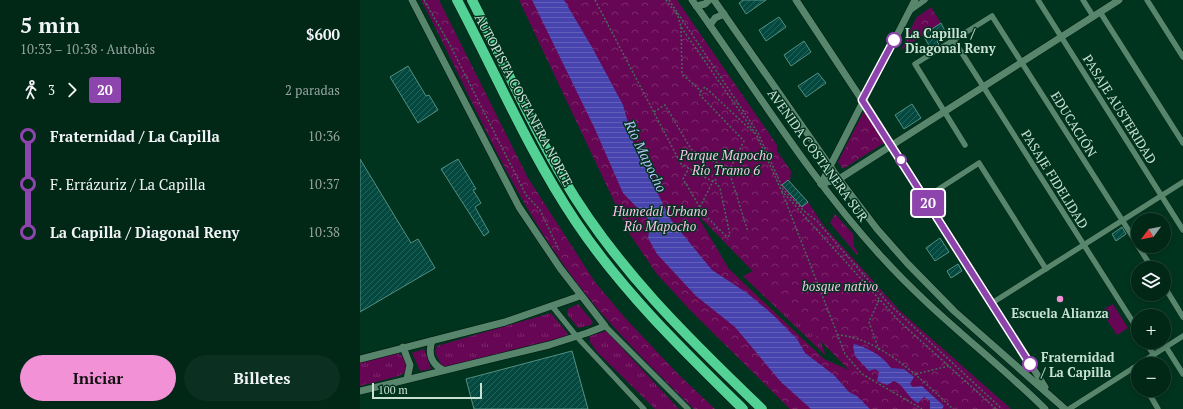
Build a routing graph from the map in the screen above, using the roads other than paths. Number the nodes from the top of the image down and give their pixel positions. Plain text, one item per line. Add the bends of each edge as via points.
1 (412, 0) edge
2 (457, 0) edge
3 (472, 0) edge
4 (709, 0) edge
5 (714, 0) edge
6 (796, 0) edge
7 (915, 0) edge
8 (925, 0) edge
9 (1038, 0) edge
10 (1083, 0) edge
11 (1119, 0) edge
12 (1147, 0) edge
13 (694, 3) edge
14 (909, 12) junction
15 (724, 14) junction
16 (1097, 14) junction
17 (710, 25) junction
18 (1061, 36) junction
19 (953, 39) junction
20 (1183, 57) edge
21 (1022, 61) junction
22 (983, 86) junction
23 (862, 100) junction
24 (943, 111) junction
25 (1183, 143) edge
26 (891, 144) junction
27 (965, 145) dead end
28 (830, 165) junction
29 (839, 179) junction
30 (1183, 182) edge
31 (821, 184) junction
32 (1162, 196) junction
33 (925, 198) junction
34 (1122, 220) junction
35 (1183, 230) edge
36 (1131, 235) edge
37 (1084, 245) junction
38 (1046, 269) junction
39 (580, 296) junction
40 (1171, 297) edge
41 (992, 304) junction
42 (552, 306) junction
43 (1183, 317) edge
44 (1131, 319) edge
45 (605, 326) junction
46 (1183, 336) edge
47 (577, 337) junction
48 (432, 341) junction
49 (1171, 344) edge
50 (402, 347) junction
51 (1150, 349) edge
52 (1163, 349) edge
53 (1167, 349) edge
54 (1154, 355) junction
55 (1151, 357) edge
56 (360, 359) edge
57 (443, 370) junction
58 (1131, 370) edge
59 (1183, 374) edge
60 (407, 379) junction
61 (360, 391) edge
62 (1050, 395) junction
63 (1150, 397) edge
64 (644, 409) edge
65 (688, 409) edge
66 (743, 409) edge
67 (762, 409) edge
68 (1045, 409) edge
69 (1065, 409) edge
70 (1069, 409) edge
71 (1158, 409) edge

1 - 39 street via 512,195
2 - 66 highway, AUTOPISTA COSTANERA NORTE via 533,151 576,223 646,313
3 - 67 highway, AUTOPISTA COSTANERA NORTE via 563,178 599,233 629,273 662,310
4 - 13 street via 705,4
5 - 15 street, AVENIDA COSTANERA SUR
6 - 23 street
7 - 14 street
8 - 14 street
9 - 18 street, PASAJE AUSTERIDAD
10 - 16 street
11 - 16 street
12 - 20 street
13 - 17 street, AVENIDA COSTANERA SUR
14 - 23 street
15 - 17 street via 715,18
15 - 28 street, AVENIDA COSTANERA SUR
16 - 18 street
16 - 25 street
17 - 31 street, AVENIDA COSTANERA SUR
18 - 21 street
18 - 32 street, PASAJE AUSTERIDAD
19 - 21 street, EDUCACIÓN via 992,16
19 - 22 street, PASAJE FIDELIDAD
19 - 24 street via 915,64
21 - 22 street
21 - 34 street, EDUCACIÓN
22 - 24 street
22 - 37 street, PASAJE FIDELIDAD
23 - 26 street
23 - 28 street
24 - 26 street
24 - 27 street
26 - 29 street
26 - 33 street
28 - 29 street, AVENIDA COSTANERA SUR
28 - 31 street
29 - 31 street
29 - 62 street, AVENIDA COSTANERA SUR via 877,229 925,282 970,326
30 - 32 street
31 - 68 street, AVENIDA COSTANERA SUR via 876,251 931,308
32 - 34 street
32 - 35 street, PASAJE AUSTERIDAD
33 - 38 street via 979,163
33 - 41 street
34 - 36 street, EDUCACIÓN
34 - 37 street
37 - 38 street
37 - 44 street, PASAJE FIDELIDAD
38 - 41 street
39 - 42 street
39 - 45 street
40 - 43 street
41 - 62 street
42 - 47 street
42 - 48 street via 505,322
45 - 47 street
45 - 65 street
46 - 49 street
47 - 57 street
47 - 64 street
48 - 50 street
48 - 57 street via 431,358
50 - 56 street
50 - 60 street via 410,365
51 - 54 street
52 - 54 street
53 - 59 street
54 - 55 street
57 - 60 street
58 - 70 street
60 - 61 street
62 - 69 street, AVENIDA COSTANERA SUR
63 - 71 street

